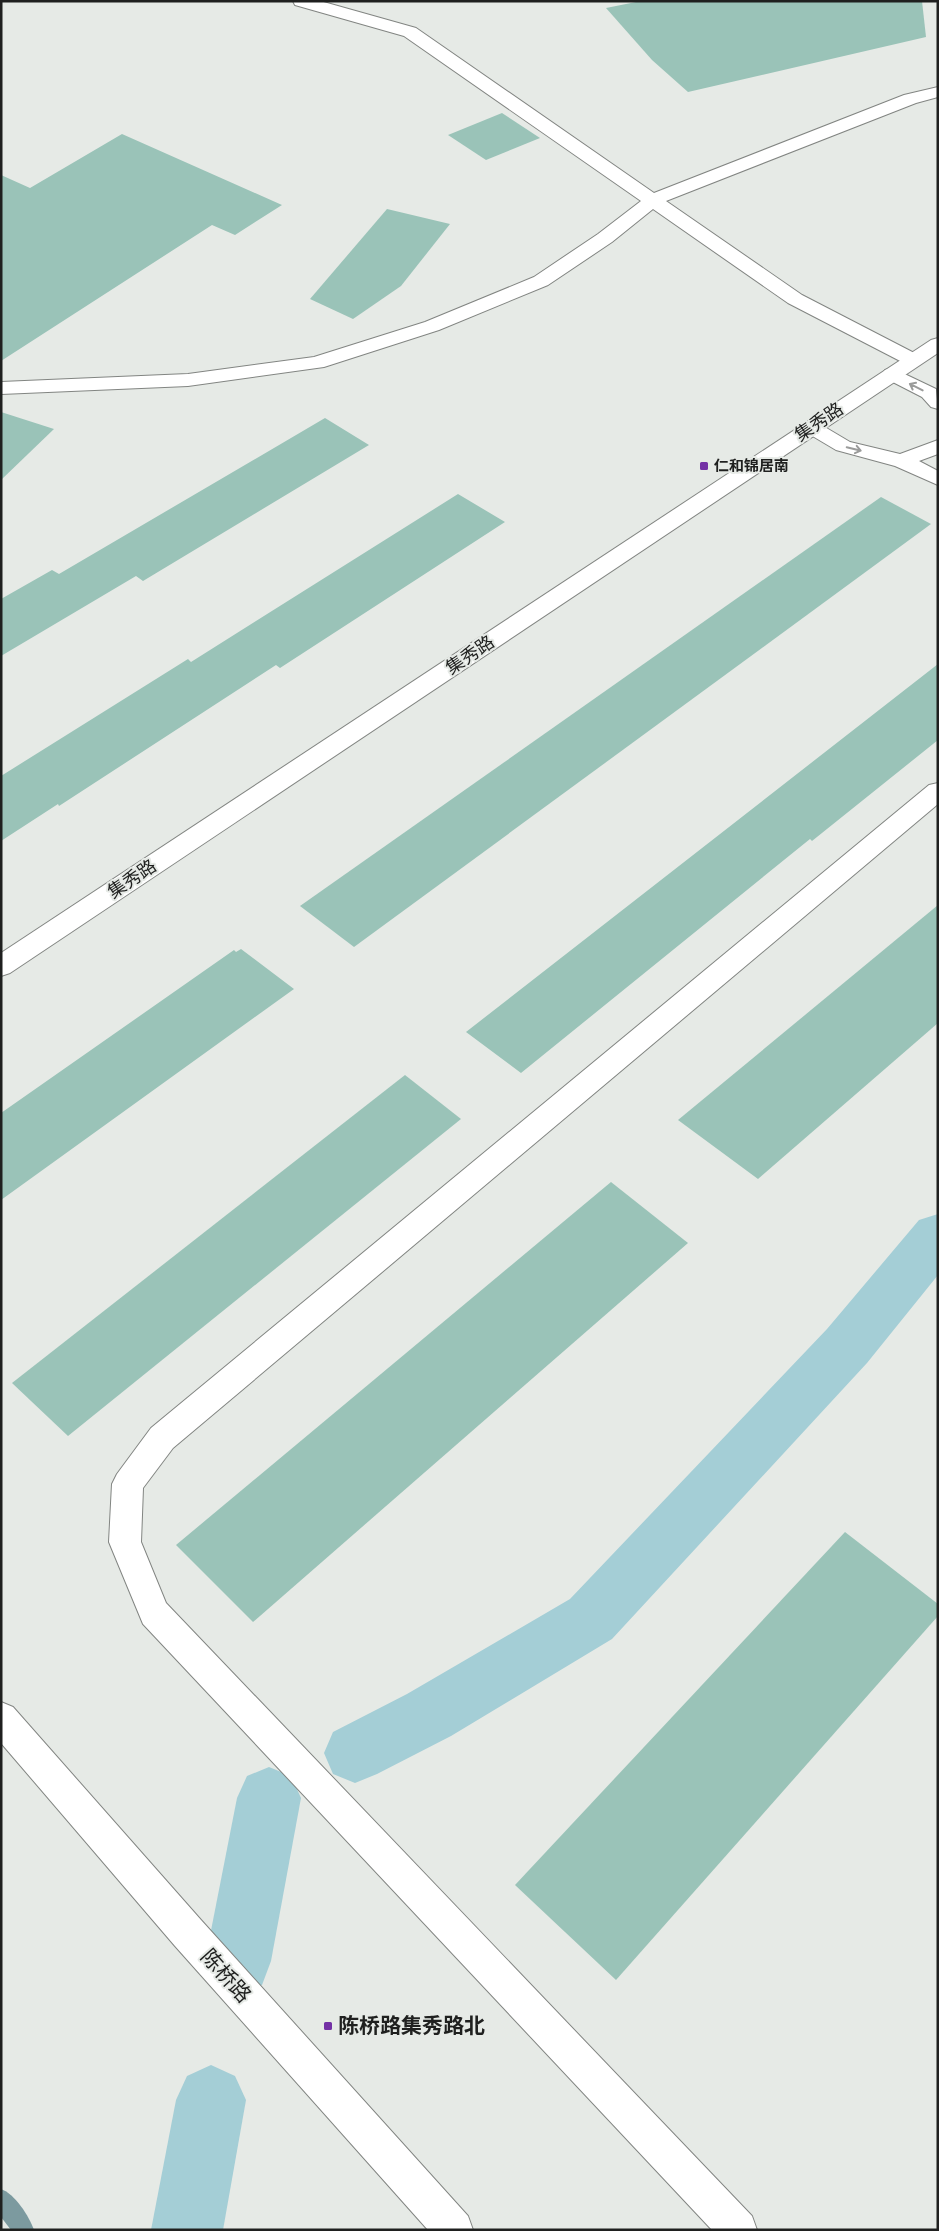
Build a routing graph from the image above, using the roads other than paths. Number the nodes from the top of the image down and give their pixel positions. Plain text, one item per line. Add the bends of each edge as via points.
1 (301, 1) edge
2 (938, 92) edge
3 (653, 200) junction
4 (938, 344) edge
5 (913, 360) junction
6 (892, 374) junction
7 (1, 388) edge
8 (938, 403) edge
9 (811, 427) junction
10 (938, 446) edge
11 (902, 460) junction
12 (938, 480) edge
13 (938, 791) edge
14 (1, 966) edge
15 (1, 1718) edge
16 (454, 2230) edge
17 (738, 2230) edge

1 - 3 street via 410,32
2 - 3 street via 910,99
3 - 5 street via 795,299
3 - 7 street via 541,282 432,326 317,363 188,380
4 - 5 street, 集秀路
5 - 6 street, 集秀路
8 -> 6 street via 929,393
6 - 9 street, 集秀路
9 -> 11 street via 843,446
9 - 14 street, 集秀路
10 - 11 street
11 - 12 street
13 - 17 street via 162,1438 128,1484 125,1542 154,1613
15 - 16 street, 陈桥路

